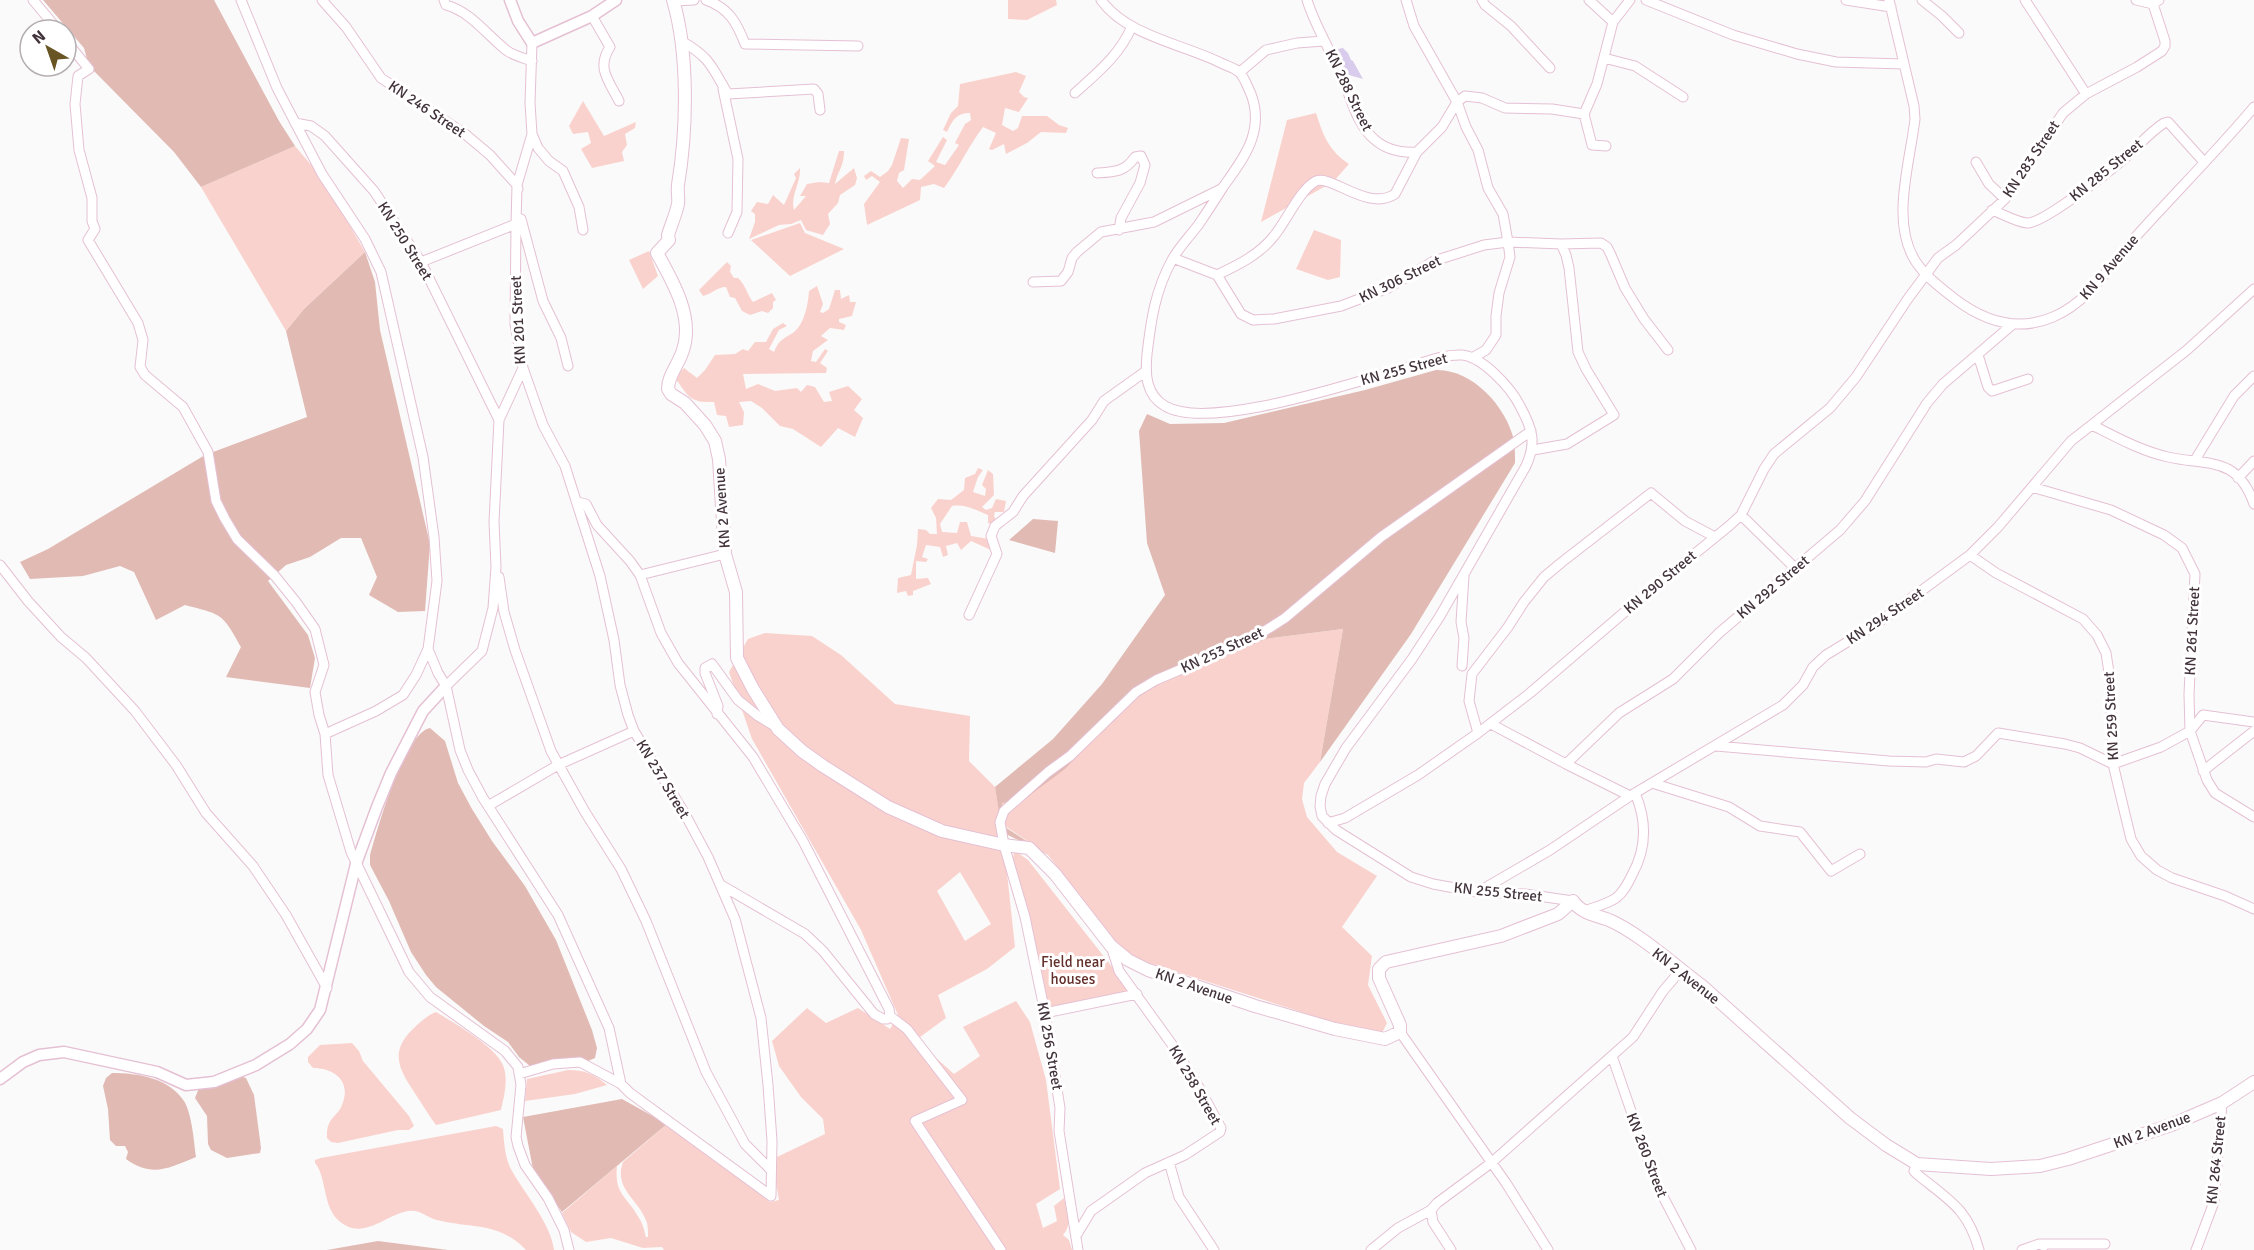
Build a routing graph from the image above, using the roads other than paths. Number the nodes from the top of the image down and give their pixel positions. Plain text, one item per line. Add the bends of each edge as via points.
1 (33, 0) edge
2 (241, 0) edge
3 (322, 0) edge
4 (444, 0) edge
5 (510, 0) edge
6 (616, 0) edge
7 (673, 0) edge
8 (694, 0) edge
9 (706, 0) edge
10 (1101, 0) edge
11 (1307, 0) edge
12 (1406, 0) edge
13 (1482, 0) edge
14 (1589, 0) edge
15 (1630, 0) edge
16 (1646, 0) edge
17 (1846, 0) edge
18 (1922, 0) edge
19 (2025, 0) edge
20 (2136, 0) edge
21 (2156, 2) edge
22 (1890, 4) edge
23 (592, 16) junction
24 (48, 18) edge
25 (1613, 22) junction
26 (1131, 26) junction
27 (1959, 33) dead end
28 (1324, 41) junction
29 (683, 42) junction
30 (532, 43) junction
31 (858, 46) dead end
32 (78, 55) edge
33 (1604, 58) junction
34 (532, 61) junction
35 (1903, 64) junction
36 (1550, 68) dead end
37 (1240, 72) junction
38 (78, 76) edge
39 (78, 78) edge
40 (722, 84) junction
41 (1075, 93) dead end
42 (2086, 94) junction
43 (1683, 97) dead end
44 (619, 101) dead end
45 (1457, 102) junction
46 (2254, 107) edge
47 (820, 110) dead end
48 (1584, 114) junction
49 (295, 123) junction
50 (532, 134) junction
51 (1606, 146) dead end
52 (1417, 152) junction
53 (1976, 162) dead end
54 (2204, 162) junction
55 (1097, 173) dead end
56 (518, 184) junction
57 (1223, 188) junction
58 (2005, 199) junction
59 (1992, 210) junction
60 (519, 222) junction
61 (583, 230) dead end
62 (1119, 230) junction
63 (728, 233) dead end
64 (1508, 242) junction
65 (1561, 244) junction
66 (1173, 258) junction
67 (421, 262) junction
68 (1217, 275) junction
69 (1926, 276) junction
70 (1033, 282) dead end
71 (2254, 289) edge
72 (2013, 324) junction
73 (1668, 350) dead end
74 (1978, 355) junction
75 (1472, 358) junction
76 (568, 366) dead end
77 (523, 368) junction
78 (1146, 371) junction
79 (2254, 376) edge
80 (2028, 379) dead end
81 (499, 420) junction
82 (2092, 425) junction
83 (1531, 431) junction
84 (1533, 450) junction
85 (2195, 460) junction
86 (2254, 461) edge
87 (2238, 478) junction
88 (2032, 487) junction
89 (577, 502) junction
90 (2254, 504) edge
91 (1741, 515) junction
92 (1715, 537) junction
93 (725, 554) junction
94 (1970, 555) junction
95 (0, 564) edge
96 (496, 567) junction
97 (1796, 568) junction
98 (1464, 572) junction
99 (640, 575) junction
100 (969, 615) dead end
101 (428, 649) junction
102 (1462, 666) dead end
103 (446, 686) junction
104 (717, 714) junction
105 (2254, 722) edge
106 (1491, 724) junction
107 (778, 729) junction
108 (634, 731) junction
109 (2190, 731) junction
110 (2254, 731) edge
111 (1479, 733) junction
112 (325, 734) junction
113 (1716, 746) junction
114 (1566, 764) junction
115 (2113, 764) junction
116 (558, 765) junction
117 (2203, 771) junction
118 (1652, 783) junction
119 (1632, 795) junction
120 (488, 806) junction
121 (2254, 817) edge
122 (1328, 823) junction
123 (1004, 845) junction
124 (1860, 854) dead end
125 (356, 864) junction
126 (721, 885) junction
127 (1477, 892) junction
128 (1573, 901) junction
129 (2254, 909) edge
130 (1586, 911) junction
131 (1111, 946) junction
132 (1682, 970) junction
133 (327, 988) junction
134 (1137, 994) junction
135 (1045, 1013) junction
136 (890, 1016) junction
137 (1400, 1032) junction
138 (1612, 1056) junction
139 (519, 1074) junction
140 (0, 1079) edge
141 (2254, 1082) edge
142 (621, 1084) junction
143 (2222, 1103) junction
144 (1169, 1162) junction
145 (1491, 1163) junction
146 (1917, 1164) junction
147 (771, 1169) junction
148 (1431, 1210) junction
149 (1076, 1236) junction
150 (2104, 1245) dead end
151 (2044, 1247) edge
152 (569, 1250) edge
153 (1001, 1250) edge
154 (1078, 1250) edge
155 (1214, 1250) edge
156 (1371, 1250) edge
157 (1450, 1250) edge
158 (1548, 1250) edge
159 (1691, 1250) edge
160 (1979, 1250) edge
161 (2022, 1250) edge
162 (2196, 1250) edge

1 - 24 street
2 - 49 street
3 - 56 street, KN 246 Street via 381,78 465,134
4 - 34 street via 487,31 507,52
5 - 30 street
6 - 23 street
7 - 8 street
7 - 29 main road, KN 2 Avenue
9 - 31 street via 737,22 745,44
10 - 26 street via 1110,12
11 - 28 street, KN 288 Street
12 - 45 street via 1414,26
13 - 36 street
14 - 25 street
15 - 25 street
16 - 35 street via 1732,35 1797,54 1836,62
17 - 22 street
18 - 27 street
19 - 42 street
20 - 21 street
21 - 42 street, KN 283 Street via 2165,41 2162,51
22 - 35 street, KN 9 Avenue
23 - 30 street
23 - 44 street via 610,47 602,68
25 - 33 street
26 - 37 street
26 - 41 street via 1125,43
28 - 37 street via 1266,51
28 - 52 street, KN 288 Street via 1366,130 1385,147
29 - 40 street via 700,52
29 - 93 main road, KN 2 Avenue via 678,202 669,240 657,254 683,308 686,325 686,340 668,389 705,425 715,441
30 - 34 street, KN 201 Street
32 - 38 street via 89,69
33 - 43 street via 1635,66
33 - 48 street
34 - 50 street, KN 201 Street
35 - 69 street, KN 9 Avenue via 1915,119 1902,222 1904,240
37 - 57 street, KN 255 Street via 1251,93 1256,128 1242,162
39 - 112 street via 75,104 95,229 88,240 138,322 143,340 140,367 183,407 208,452 216,501 225,519 237,539 275,576 315,629 324,665 315,692
40 - 47 street via 728,94 814,89
40 - 63 street via 738,159 737,212
42 - 58 street, KN 283 Street via 2063,112
45 - 48 street via 1473,95 1505,108
45 - 52 street via 1442,127
45 - 64 street via 1478,150 1488,188 1503,214
46 - 54 street, KN 9 Avenue
48 - 51 street via 1592,145
49 - 67 street, KN 250 Street via 311,126 337,150 374,191
49 - 101 street via 381,272 423,457 434,537 437,581
50 - 56 street, KN 201 Street
50 - 61 street via 538,148 563,171 579,207
52 - 68 street via 1390,198 1354,194 1329,182 1315,182 1260,251
53 - 58 street via 1989,184
54 - 59 street, KN 285 Street via 2168,122 2071,199 2034,222 2026,223
54 - 72 street, KN 9 Avenue via 2074,306 2052,318
55 - 62 street via 1122,170 1141,156 1145,165
56 - 60 street, KN 201 Street
57 - 62 street via 1154,222
57 - 66 street, KN 255 Street
58 - 59 street, KN 283 Street
59 - 69 street, KN 283 Street via 1938,258
60 - 67 street
60 - 76 street
60 - 77 street, KN 201 Street via 515,324
62 - 70 street via 1101,232 1077,252 1061,280
64 - 65 street, KN 306 Street
64 - 68 street, KN 306 Street via 1484,245 1434,261 1388,288 1341,306 1274,320 1253,320 1241,314
64 - 75 street via 1510,257 1499,293 1496,335 1486,350
65 - 73 street, KN 306 Street via 1601,243 1607,247 1625,288
65 - 84 street via 1569,268 1578,352 1614,416 1567,444
66 - 68 street
66 - 78 street, KN 255 Street via 1157,292
67 - 81 street, KN 250 Street
69 - 72 street, KN 9 Avenue via 1982,316
69 - 91 street, KN 290 Street via 1830,408 1774,454
71 - 82 street, KN 294 Street via 2187,350
72 - 74 street, KN 292 Street
74 - 80 street via 1992,392
74 - 97 street, KN 292 Street via 1927,403 1865,501 1840,530
75 - 78 street, KN 255 Street via 1444,356 1290,399 1225,414 1202,415 1163,405 1148,387
75 - 83 street via 1497,375 1518,401
77 - 81 street, KN 201 Street
77 - 89 street, KN 237 Street
78 - 100 street via 1104,401 1013,512 995,526 991,536 997,554
79 - 85 street via 2234,396
81 - 96 street, KN 201 Street
82 - 85 street via 2144,450 2169,458
82 - 88 street, KN 294 Street via 2058,453
83 - 84 street
83 - 123 street, KN 253 Street via 1381,537 1285,618 1252,639 1136,692 1070,756 1004,811 1000,822
84 - 98 street
85 - 87 street via 2225,467
86 - 87 street
87 - 90 street
88 - 94 street, KN 294 Street
88 - 109 street, KN 261 Street via 2111,510 2182,548 2195,574
89 - 99 street via 586,504 597,525
89 - 108 street, KN 237 Street via 600,576 620,684
91 - 92 street, KN 290 Street
91 - 97 street
92 - 106 street, KN 290 Street
92 - 111 street via 1685,521 1651,493 1562,561 1524,602 1472,674 1469,701
93 - 99 street
93 - 107 main road, KN 2 Avenue via 736,592 737,658
94 - 113 street, KN 294 Street via 1882,621 1826,655 1783,705
94 - 115 street, KN 259 Street via 2083,619 2097,635 2106,652 2110,679
95 - 133 street via 34,608 135,711 206,813 253,866
96 - 103 street, KN 201 Street via 493,608 482,651
96 - 116 street via 515,650
97 - 114 street, KN 292 Street via 1719,633 1673,680 1618,713
98 - 102 street
98 - 122 street via 1412,659 1346,748 1325,784 1320,806
99 - 104 street via 669,649
101 - 103 street
101 - 112 street via 402,695
103 - 120 street via 460,750
103 - 125 street via 423,711 403,749
104 - 107 street via 718,706 705,673 705,668 712,664 738,700
104 - 136 street via 753,757 803,841
105 - 109 street via 2203,715
106 - 111 street, KN 290 Street
106 - 114 street
107 - 123 main road, KN 2 Avenue via 823,766 888,807 942,831
108 - 116 street
108 - 126 street, KN 237 Street via 685,814
109 - 115 street via 2161,747
109 - 117 street, KN 261 Street
110 - 117 street
111 - 122 street, KN 290 Street via 1418,775 1345,818
112 - 125 street via 328,775
113 - 115 street via 1889,761 1964,762 1998,734 2065,744
113 - 118 street, KN 294 Street
114 - 119 street
115 - 129 street, KN 259 Street via 2131,839 2141,856 2172,878
116 - 120 street
116 - 147 street via 621,869 706,1072 745,1144
117 - 121 street, KN 261 Street via 2215,793
118 - 119 street, KN 294 Street
118 - 124 street via 1729,807 1760,826 1800,832 1831,871
119 - 127 street, KN 294 Street via 1550,850
119 - 130 street via 1645,823 1639,863 1616,897
120 - 142 street via 558,915 609,1028
122 - 127 street, KN 255 Street via 1412,877
123 - 131 main road, KN 2 Avenue via 1029,848 1038,856
123 - 135 street, KN 256 Street via 1025,917
125 - 133 street
125 - 139 street via 409,972 430,997 505,1052
126 - 136 street via 805,934 874,1014 883,1020
126 - 147 street, KN 237 Street via 735,919 760,1018 768,1085
127 - 128 street, KN 255 Street
128 - 130 main road, KN 2 Avenue via 1579,910
128 - 137 main road via 1558,914 1501,936 1386,962 1379,969 1379,978
130 - 132 main road, KN 2 Avenue via 1621,927
131 - 134 street, KN 258 Street via 1119,971
131 - 137 main road, KN 2 Avenue via 1148,970 1255,1006 1375,1038 1385,1039
132 - 138 street via 1663,991 1642,1026
132 - 146 main road, KN 2 Avenue via 1850,1118
133 - 140 street via 320,1010 290,1044 256,1065 214,1082 186,1084 157,1072 64,1052 39,1055
134 - 135 street
134 - 144 street, KN 258 Street via 1221,1128
135 - 149 street, KN 256 Street
136 - 153 street via 907,1029 962,1100 915,1121
137 - 145 street
138 - 145 street
138 - 159 street, KN 260 Street via 1656,1183
139 - 142 street via 553,1064 580,1062
139 - 152 street via 518,1146 564,1230
141 - 143 main road, KN 2 Avenue
142 - 147 street, KN 237 Street via 769,1196 773,1195
143 - 146 main road, KN 2 Avenue via 2151,1133 2040,1166 1991,1169
143 - 162 street, KN 264 Street via 2214,1202
144 - 149 street, KN 258 Street via 1145,1173 1092,1211
144 - 155 street via 1179,1197
145 - 148 street
145 - 158 street
146 - 160 street via 1914,1171 1969,1221
148 - 156 street via 1398,1228
148 - 157 street
149 - 154 street, KN 256 Street
150 - 151 street
151 - 161 street

